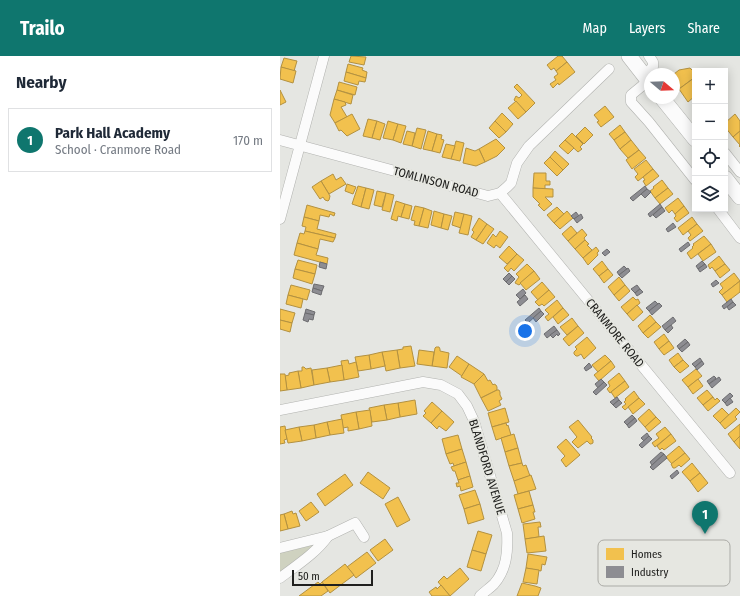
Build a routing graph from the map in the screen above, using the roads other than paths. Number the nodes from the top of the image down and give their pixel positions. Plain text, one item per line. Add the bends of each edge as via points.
1 (324, 56) edge
2 (629, 56) edge
3 (649, 56) edge
4 (653, 68) edge
5 (609, 69) dead end
6 (644, 75) edge
7 (644, 84) edge
8 (667, 104) edge
9 (692, 135) edge
10 (280, 140) edge
11 (300, 145) junction
12 (728, 157) edge
13 (740, 172) edge
14 (692, 176) edge
15 (728, 182) edge
16 (500, 193) junction
17 (740, 197) edge
18 (720, 212) edge
19 (280, 219) edge
20 (740, 238) edge
21 (280, 410) edge
22 (730, 473) dead end
23 (328, 536) junction
24 (364, 538) dead end
25 (280, 548) edge
26 (280, 578) edge
27 (480, 596) edge

1 - 11 street
2 - 6 main road
3 - 4 street via 653,62
5 - 16 street via 529,146 517,163 511,183
7 - 14 street via 631,96 631,102
8 - 9 main road
10 - 11 street, TOMLINSON ROAD
11 - 16 street, TOMLINSON ROAD via 488,196
11 - 19 street
12 - 13 street
15 - 17 main road
16 - 22 street, CRANMORE ROAD
18 - 20 street
21 - 27 street, BLANDFORD AVENUE via 423,382 441,385 458,394 474,421 507,533 508,547 502,573
23 - 24 street via 355,523
23 - 25 street
23 - 26 street via 323,544

